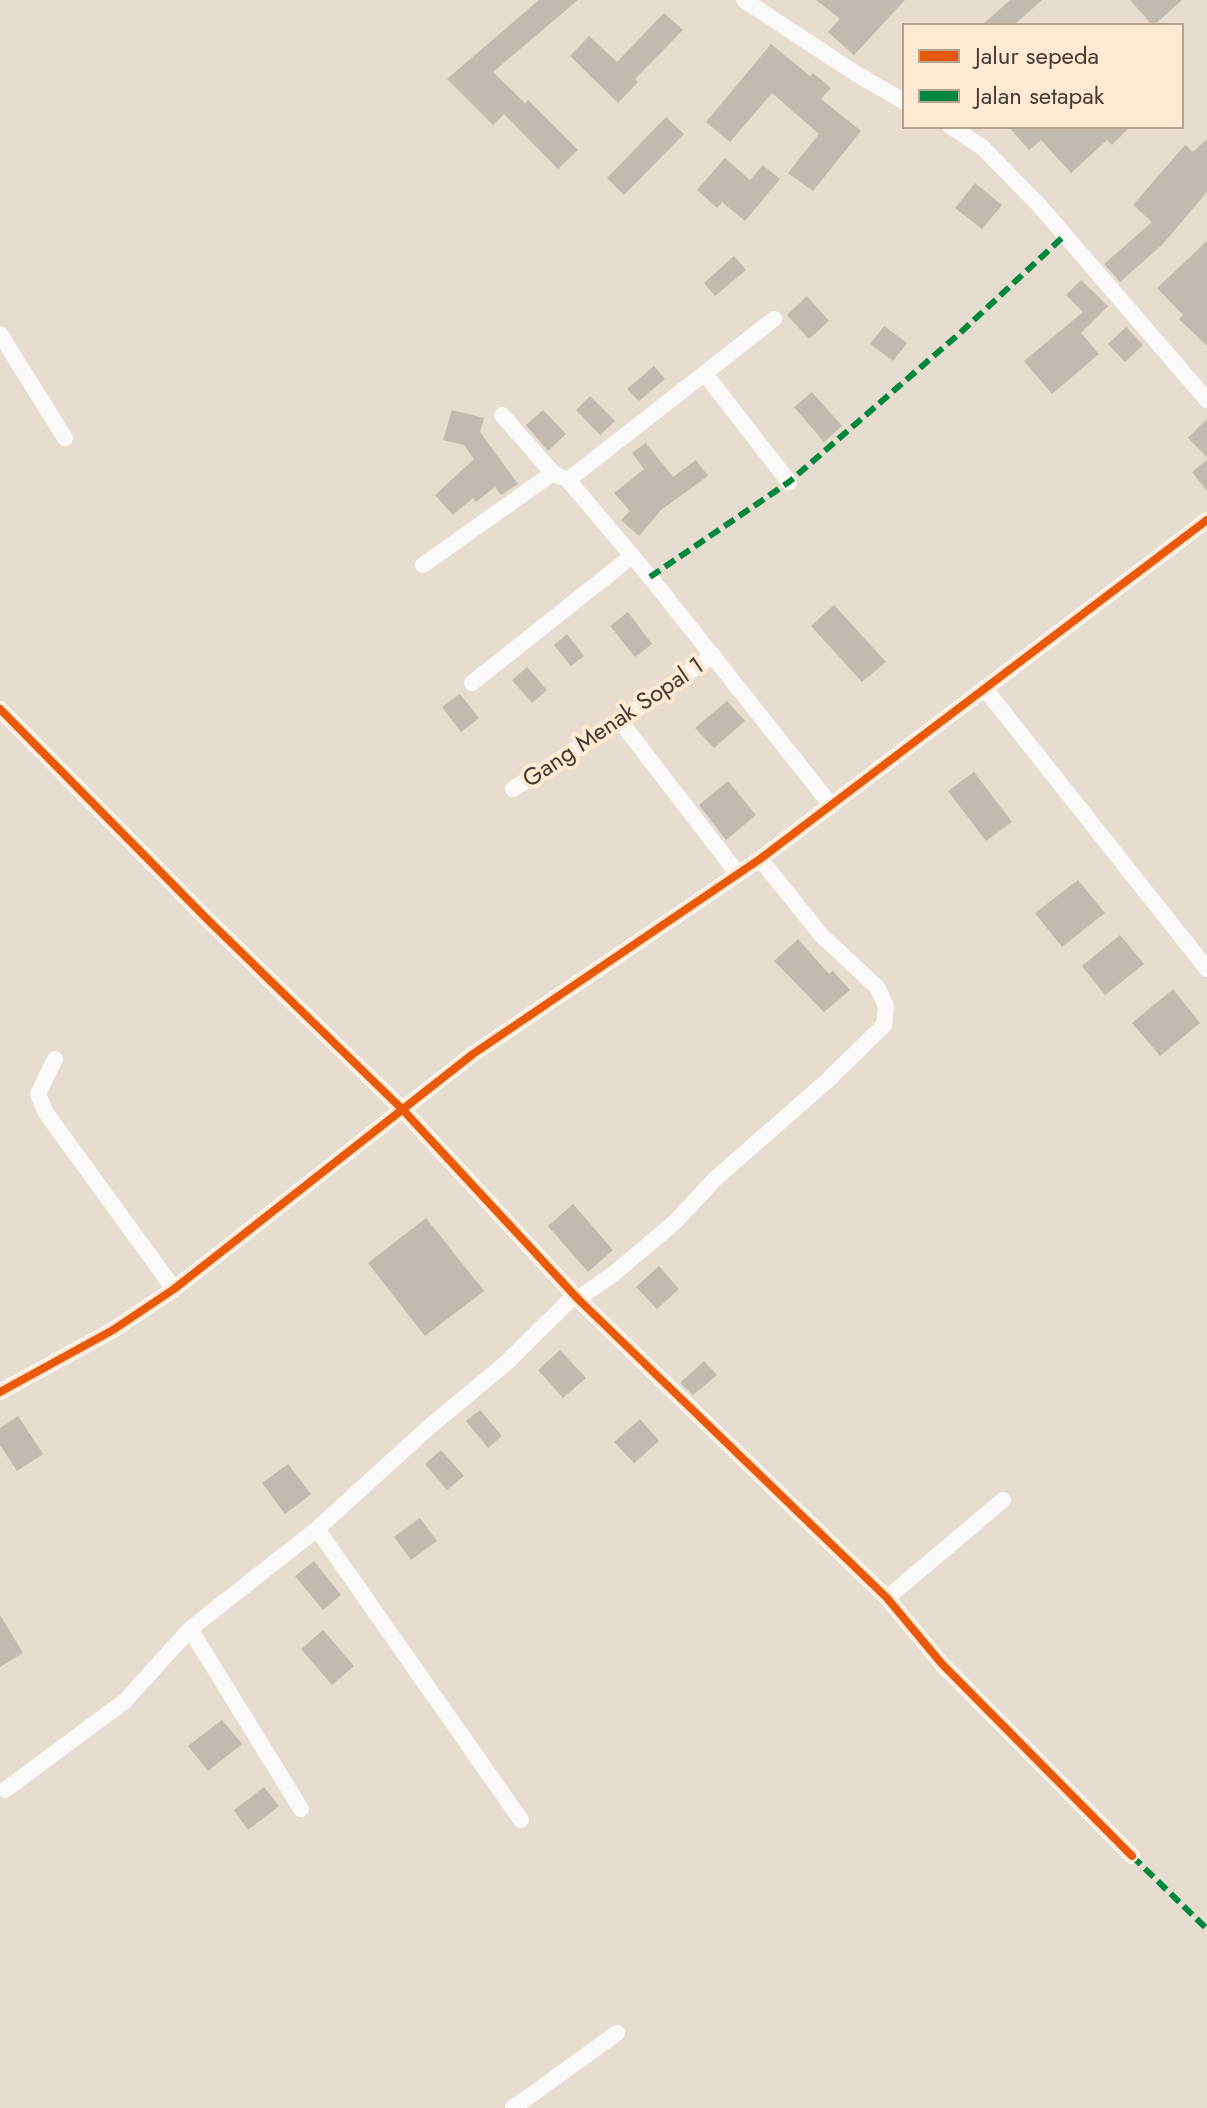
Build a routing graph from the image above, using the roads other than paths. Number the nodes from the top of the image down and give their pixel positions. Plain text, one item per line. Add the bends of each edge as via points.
1 (744, 0) edge
2 (903, 101) edge
3 (953, 128) edge
4 (774, 319) dead end
5 (0, 334) edge
6 (705, 374) junction
7 (1207, 400) edge
8 (502, 415) dead end
9 (65, 438) dead end
10 (553, 473) junction
11 (568, 480) junction
12 (789, 482) dead end
13 (1207, 520) edge
14 (632, 556) junction
15 (423, 565) dead end
16 (713, 655) junction
17 (472, 683) dead end
18 (985, 689) junction
19 (0, 709) edge
20 (620, 721) junction
21 (513, 789) dead end
22 (831, 805) junction
23 (760, 859) junction
24 (738, 874) junction
25 (1207, 969) edge
26 (55, 1059) dead end
27 (403, 1110) junction
28 (174, 1289) junction
29 (569, 1302) junction
30 (0, 1392) edge
31 (1003, 1500) dead end
32 (317, 1529) junction
33 (887, 1598) junction
34 (190, 1629) junction
35 (5, 1790) dead end
36 (301, 1809) dead end
37 (521, 1820) dead end
38 (1132, 1856) dead end
39 (617, 2033) dead end
40 (513, 2108) edge

1 - 2 street
3 - 7 street via 982,147 1018,183
4 - 6 street
5 - 9 street
6 - 11 street
6 - 12 street
8 - 10 street
10 - 11 street
10 - 15 street
11 - 14 street
13 - 18 street
14 - 16 street
14 - 17 street
16 - 20 street, Gang Menak Sopal 1
16 - 22 street
18 - 22 street
18 - 25 street
19 - 27 street
20 - 21 street, Gang Menak Sopal 1
20 - 24 street
22 - 23 street
23 - 24 street
23 - 29 street via 822,936 877,987 886,1006 884,1025 675,1222 617,1271
24 - 27 street via 473,1054
26 - 28 street via 38,1094 46,1113
27 - 28 street
27 - 29 street
28 - 30 street via 113,1330
29 - 32 street
29 - 33 street
31 - 33 street
32 - 34 street
32 - 37 street
33 - 38 street via 942,1664
34 - 35 street via 125,1701
34 - 36 street
39 - 40 street

